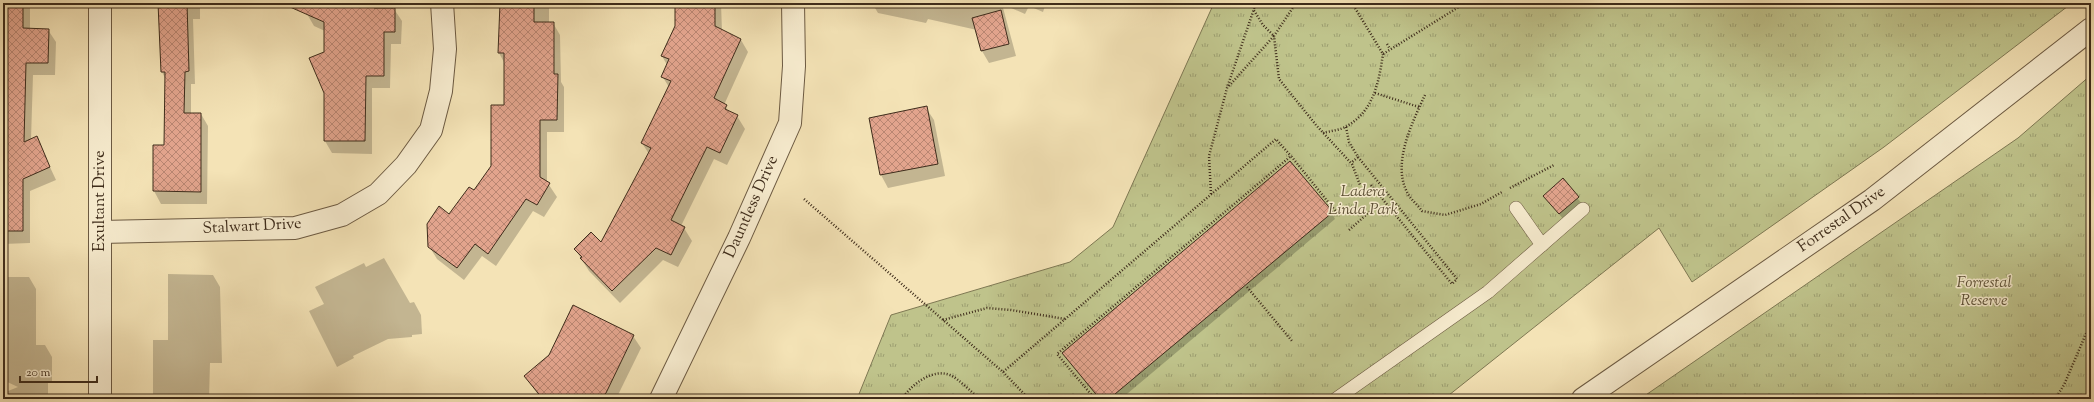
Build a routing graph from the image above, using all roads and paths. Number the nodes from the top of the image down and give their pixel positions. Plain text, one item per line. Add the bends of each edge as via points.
1 (100, 3) edge
2 (442, 3) edge
3 (793, 3) edge
4 (1256, 3) edge
5 (1296, 3) edge
6 (1352, 3) edge
7 (1461, 3) edge
8 (1253, 10) junction
9 (2091, 29) edge
10 (1274, 36) junction
11 (1387, 44) dead end
12 (1390, 49) junction
13 (1383, 54) junction
14 (1227, 88) junction
15 (1375, 93) junction
16 (1425, 96) dead end
17 (1419, 107) junction
18 (1346, 127) junction
19 (1323, 133) junction
20 (1291, 156) junction
21 (1358, 158) junction
22 (1351, 163) junction
23 (1554, 165) dead end
24 (1360, 185) dead end
25 (1371, 185) dead end
26 (1211, 194) junction
27 (804, 199) dead end
28 (1376, 206) dead end
29 (1516, 208) dead end
30 (1583, 209) dead end
31 (1337, 213) dead end
32 (1349, 230) dead end
33 (100, 232) junction
34 (1542, 245) junction
35 (1247, 287) dead end
36 (1065, 319) junction
37 (943, 320) junction
38 (2091, 322) edge
39 (1292, 341) dead end
40 (1003, 372) junction
41 (100, 399) edge
42 (661, 399) edge
43 (902, 399) edge
44 (980, 399) edge
45 (1029, 399) edge
46 (1095, 399) edge
47 (1336, 399) edge
48 (1583, 399) edge
49 (2055, 399) edge

1 - 33 street, Exultant Drive
2 - 33 street, Stalwart Drive via 445,49 441,91 431,130 406,165 378,194 342,215 295,228
3 - 42 street, Dauntless Drive via 794,66 790,123 739,238
4 - 8 path
5 - 10 path
6 - 13 path
7 - 12 path via 1462,5
8 - 10 path
8 - 14 path
9 - 48 street, Forrestal Drive via 1872,200
10 - 14 path
10 - 19 path via 1280,80
11 - 12 path
12 - 13 path
13 - 15 path
14 - 26 path via 1209,156
15 - 17 path
15 - 18 path via 1360,117
16 - 17 path
17 - 23 path via 1404,149 1401,172 1407,192 1422,211 1445,215 1480,204
18 - 19 path
18 - 21 path via 1349,142
19 - 22 path
20 - 26 path via 1276,138
20 - 31 path
20 - 46 path via 1057,354
21 - 22 path
21 - 25 path via 1457,279 1452,284
22 - 24 path
26 - 36 path
27 - 37 path
28 - 32 path
29 - 34 lane
30 - 34 lane
33 - 41 street, Exultant Drive
34 - 47 lane via 1488,292
35 - 39 path
36 - 37 path via 987,308
36 - 40 path
37 - 40 path
38 - 49 path via 2064,385
40 - 45 path
43 - 44 path via 921,379 935,375 950,375

